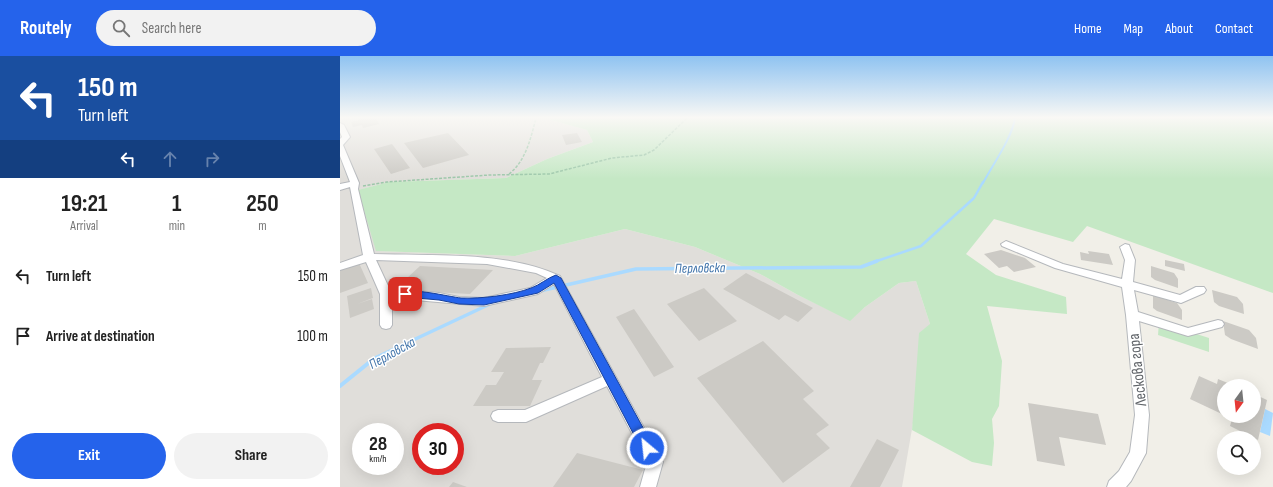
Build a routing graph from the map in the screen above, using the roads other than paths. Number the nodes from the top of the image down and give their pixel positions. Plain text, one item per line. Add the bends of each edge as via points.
1 (340, 146) edge
2 (354, 186) junction
3 (340, 187) edge
4 (1006, 244) dead end
5 (1125, 247) dead end
6 (369, 257) junction
7 (340, 267) edge
8 (556, 278) junction
9 (1127, 283) junction
10 (1200, 290) dead end
11 (386, 294) junction
12 (1132, 315) junction
13 (1218, 324) dead end
14 (386, 325) dead end
15 (610, 379) junction
16 (498, 416) dead end
17 (648, 487) edge
18 (1116, 487) edge

1 - 2 street
2 - 3 street
2 - 6 street
4 - 9 street via 1059,266
5 - 9 street, Лескова гора via 1130,260
6 - 7 street
6 - 8 street via 487,261 539,270
6 - 11 street
8 - 11 street via 534,291 484,302
8 - 15 street
9 - 10 street via 1181,299
9 - 12 street, Лескова гора
11 - 14 street
12 - 13 street via 1188,332
12 - 18 street, Лескова гора via 1142,415 1138,453
15 - 16 street via 526,416
15 - 17 street via 654,462

